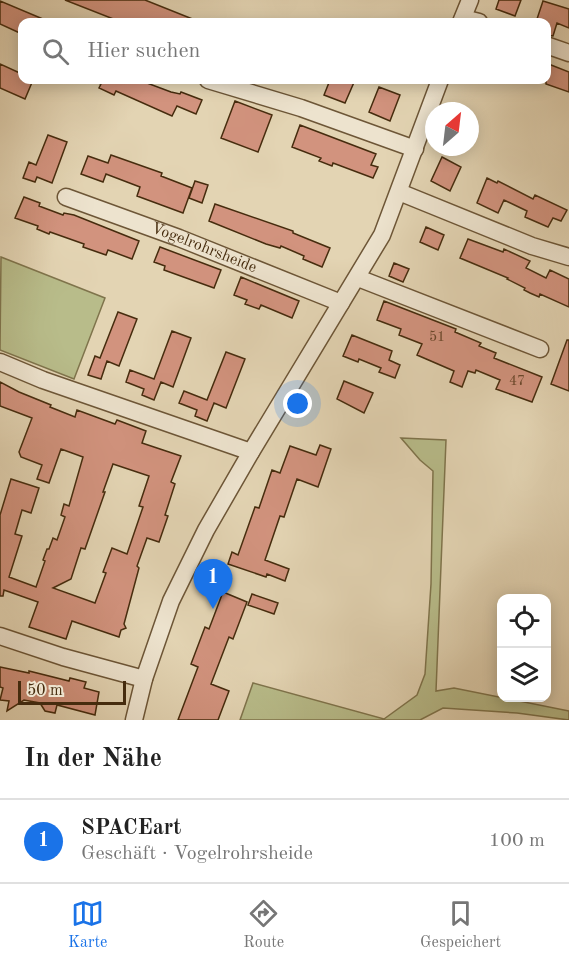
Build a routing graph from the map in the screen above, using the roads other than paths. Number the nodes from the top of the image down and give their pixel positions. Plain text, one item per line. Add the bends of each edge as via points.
1 (470, 0) edge
2 (468, 18) edge
3 (551, 47) edge
4 (569, 53) edge
5 (221, 84) edge
6 (439, 84) edge
7 (415, 149) junction
8 (399, 192) junction
9 (66, 197) dead end
10 (569, 257) edge
11 (358, 278) junction
12 (341, 303) junction
13 (540, 349) dead end
14 (0, 362) edge
15 (251, 452) junction
16 (0, 636) edge
17 (144, 679) junction
18 (134, 720) edge

1 - 2 street
3 - 4 street
5 - 7 street
6 - 7 street
7 - 8 street
8 - 10 street
8 - 11 street via 382,235
9 - 12 street, Vogelrohrsheide
11 - 12 street
11 - 13 street
12 - 15 street
14 - 15 street
15 - 17 street via 171,601
16 - 17 street
17 - 18 street

